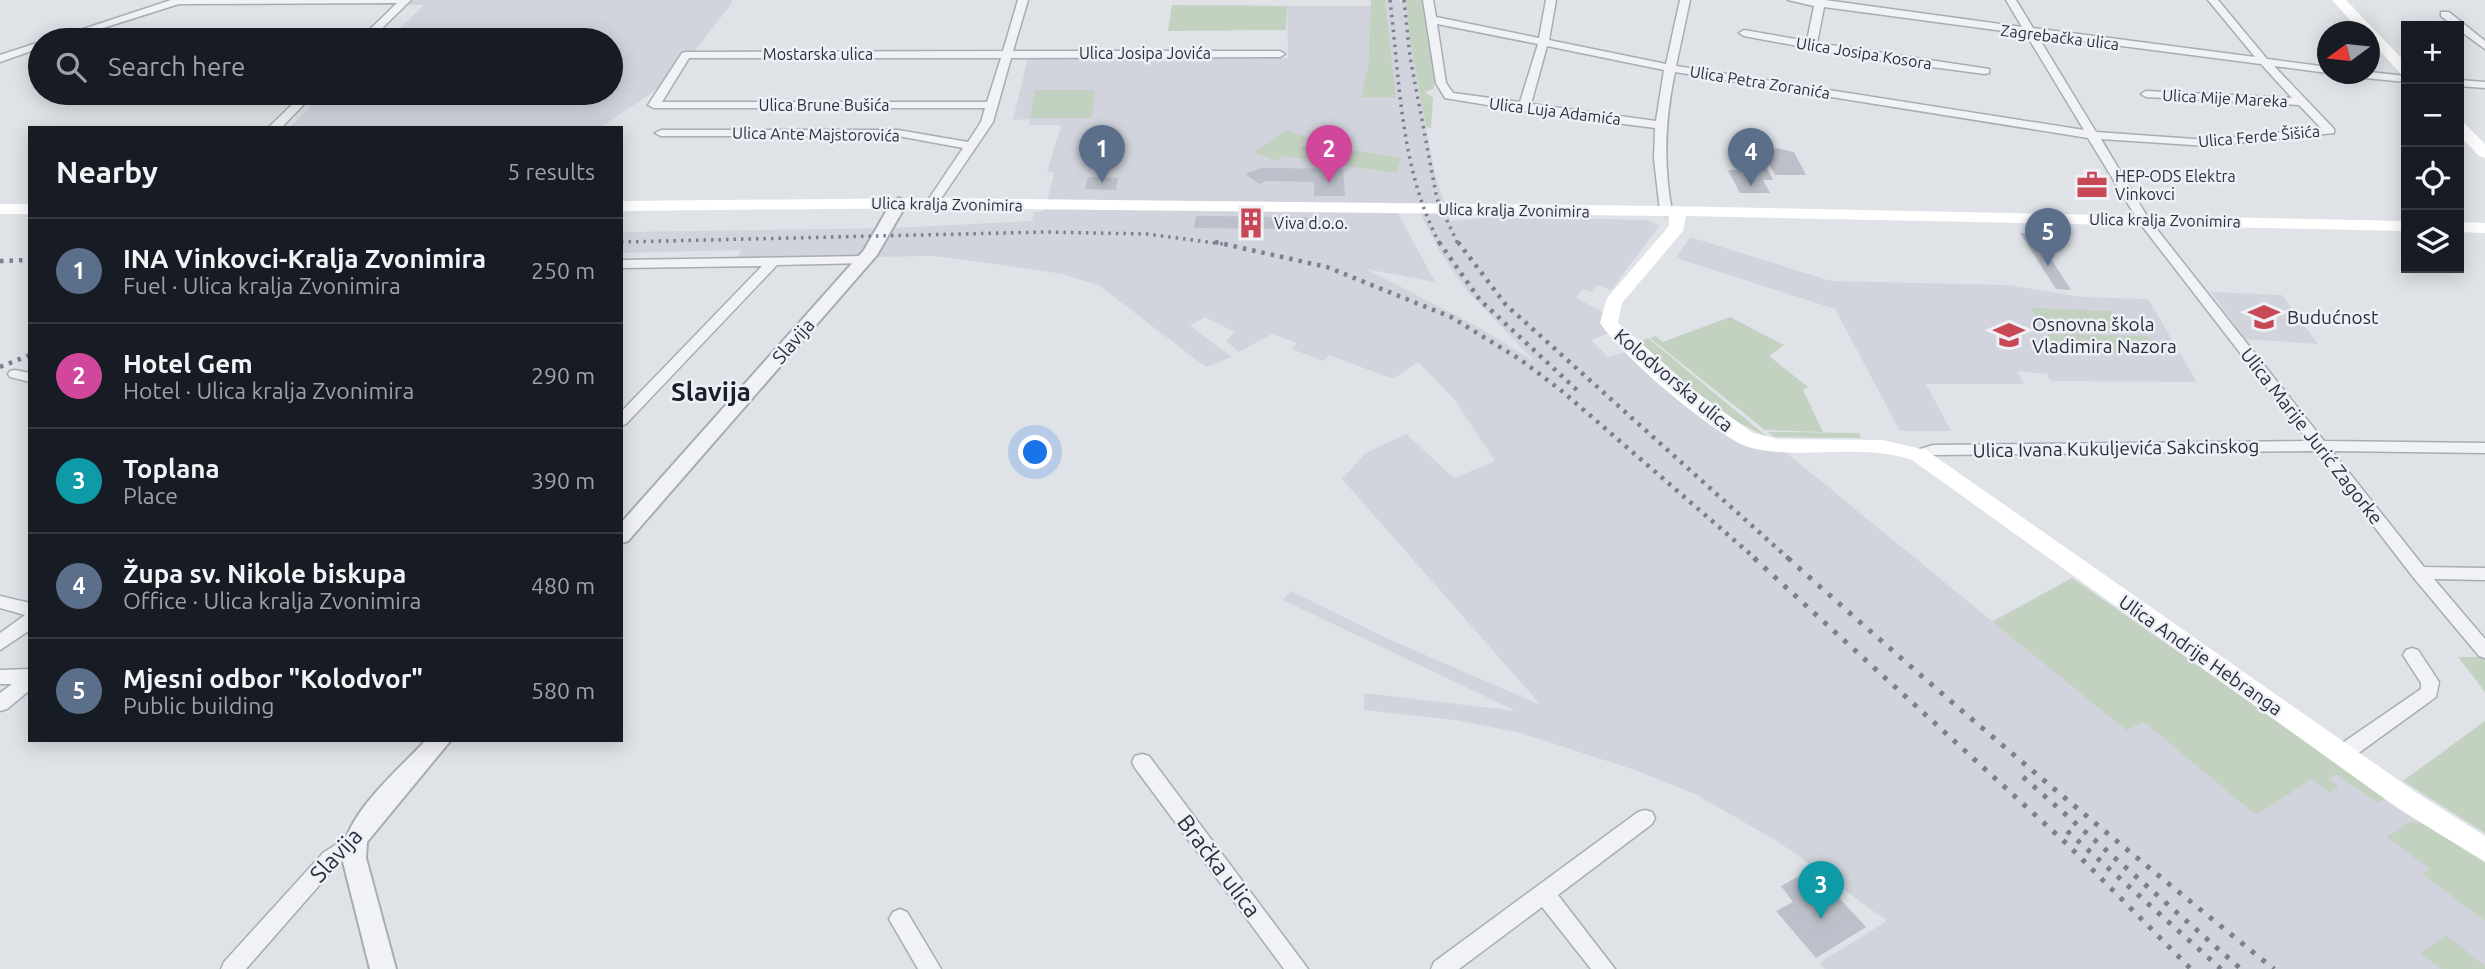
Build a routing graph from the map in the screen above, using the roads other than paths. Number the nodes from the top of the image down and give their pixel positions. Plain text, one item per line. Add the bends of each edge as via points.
1 (406, 0) edge
2 (1023, 0) edge
3 (1428, 0) edge
4 (1551, 0) edge
5 (1685, 0) edge
6 (1793, 0) edge
7 (2011, 0) edge
8 (2213, 0) edge
9 (2339, 0) edge
10 (1820, 2) edge
11 (2445, 14) dead end
12 (1429, 19) junction
13 (2359, 21) edge
14 (93, 28) edge
15 (377, 28) edge
16 (1744, 33) dead end
17 (2031, 33) junction
18 (1544, 40) junction
19 (2380, 44) edge
20 (1811, 46) junction
21 (2485, 46) edge
22 (28, 49) edge
23 (1009, 52) junction
24 (1280, 54) dead end
25 (0, 59) edge
26 (2265, 63) junction
27 (2401, 66) edge
28 (1671, 68) junction
29 (2317, 69) edge
30 (1985, 71) dead end
31 (2380, 76) edge
32 (2401, 79) edge
33 (2464, 83) edge
34 (2485, 85) edge
35 (2146, 94) dead end
36 (2303, 102) junction
37 (298, 105) edge
38 (654, 105) joint
39 (994, 105) junction
40 (1524, 108) junction
41 (1661, 125) junction
42 (276, 126) edge
43 (2464, 131) edge
44 (661, 134) dead end
45 (2093, 135) junction
46 (970, 146) junction
47 (2485, 153) edge
48 (899, 203) junction
49 (932, 203) junction
50 (623, 206) edge
51 (0, 209) edge
52 (28, 209) edge
53 (1672, 211) junction
54 (2143, 219) junction
55 (2401, 226) edge
56 (2464, 227) edge
57 (2485, 228) edge
58 (864, 260) junction
59 (773, 262) junction
60 (623, 264) edge
61 (623, 419) edge
62 (1750, 440) joint
63 (2320, 446) junction
64 (2485, 448) edge
65 (1920, 455) junction
66 (623, 534) edge
67 (2419, 573) junction
68 (2485, 573) edge
69 (0, 602) edge
70 (28, 609) edge
71 (28, 622) edge
72 (0, 643) edge
73 (2485, 651) edge
74 (2412, 655) dead end
75 (0, 677) edge
76 (28, 678) edge
77 (28, 680) edge
78 (0, 704) edge
79 (438, 742) edge
80 (2342, 754) junction
81 (1142, 762) dead end
82 (1644, 818) dead end
83 (355, 841) junction
84 (2485, 850) edge
85 (1544, 893) junction
86 (900, 919) dead end
87 (1445, 968) edge
88 (232, 969) edge
89 (383, 969) edge
90 (930, 969) edge
91 (1297, 969) edge
92 (1604, 969) edge

1 - 14 street via 178,1
1 - 15 street
2 - 23 street
3 - 12 street
4 - 18 street
5 - 28 street
6 - 10 street, Zagrebačka ulica
7 - 17 street, Ulica Marije Jurić Zagorke
8 - 26 street, Ulica Ferde Šišića
9 - 13 main road
10 - 17 street, Zagrebačka ulica
10 - 20 street
11 - 21 street
12 - 18 street, Ulica Petra Zoranića
12 - 40 street, Ulica Luja Adamića via 1441,83 1450,96
16 - 20 street, Ulica Josipa Kosora
17 - 26 street, Zagrebačka ulica
17 - 45 street, Ulica Marije Jurić Zagorke
18 - 28 street, Ulica Petra Zoranića
18 - 40 street
19 - 27 main road
20 - 30 street, Ulica Josipa Kosora
22 - 25 street
23 - 24 street, Ulica Josipa Jovića
23 - 38 street, Mostarska ulica via 686,55
23 - 39 street
26 - 29 street, Zagrebačka ulica
26 - 36 street, Ulica Ferde Šišića
28 - 41 street
28 - 45 street, Ulica Petra Zoranića
31 - 32 street
33 - 34 street
35 - 36 street, Ulica Mije Mareka
36 - 45 street, Ulica Ferde Šišića via 2330,131 2208,143
37 - 42 street
38 - 39 street, Ulica Brune Bušića
39 - 46 street
40 - 41 street, Ulica Luja Adamića
41 - 53 street via 1661,194
43 - 47 main road
44 - 46 street, Ulica Ante Majstorovića via 898,134
45 - 54 street, Ulica Marije Jurić Zagorke
46 - 49 street
48 - 49 main road, Ulica kralja Zvonimira
48 - 50 main road, Ulica kralja Zvonimira
48 - 58 street, Slavija via 881,240
49 - 53 main road, Ulica kralja Zvonimira
51 - 52 main road
53 - 54 main road, Ulica kralja Zvonimira
53 - 62 main road, Kolodvorska ulica via 1677,227 1613,302 1609,323 1723,423
54 - 55 main road, Ulica kralja Zvonimira
54 - 63 street, Ulica Marije Jurić Zagorke
56 - 57 main road
58 - 59 street
58 - 66 street, Slavija
59 - 60 street
59 - 61 street
62 - 65 main road, Ulica Ivana Kukuljevića Sakcinskog via 1895,448
63 - 64 street, Ulica Ivana Kukuljevića Sakcinskog
63 - 65 street, Ulica Ivana Kukuljevića Sakcinskog via 1933,450
63 - 67 street, Ulica Marije Jurić Zagorke
65 - 80 main road, Ulica Andrije Hebranga
67 - 68 street
67 - 73 street, Ulica Marije Jurić Zagorke
69 - 70 street
71 - 72 street
74 - 80 street via 2430,681 2430,692
75 - 76 street
77 - 78 street
79 - 83 street, Slavija
80 - 84 main road, Ulica Andrije Hebranga
81 - 91 street, Bračka ulica
82 - 85 street
83 - 88 street, Slavija via 330,859
83 - 89 street via 354,858
85 - 87 street
85 - 92 street
86 - 90 street

